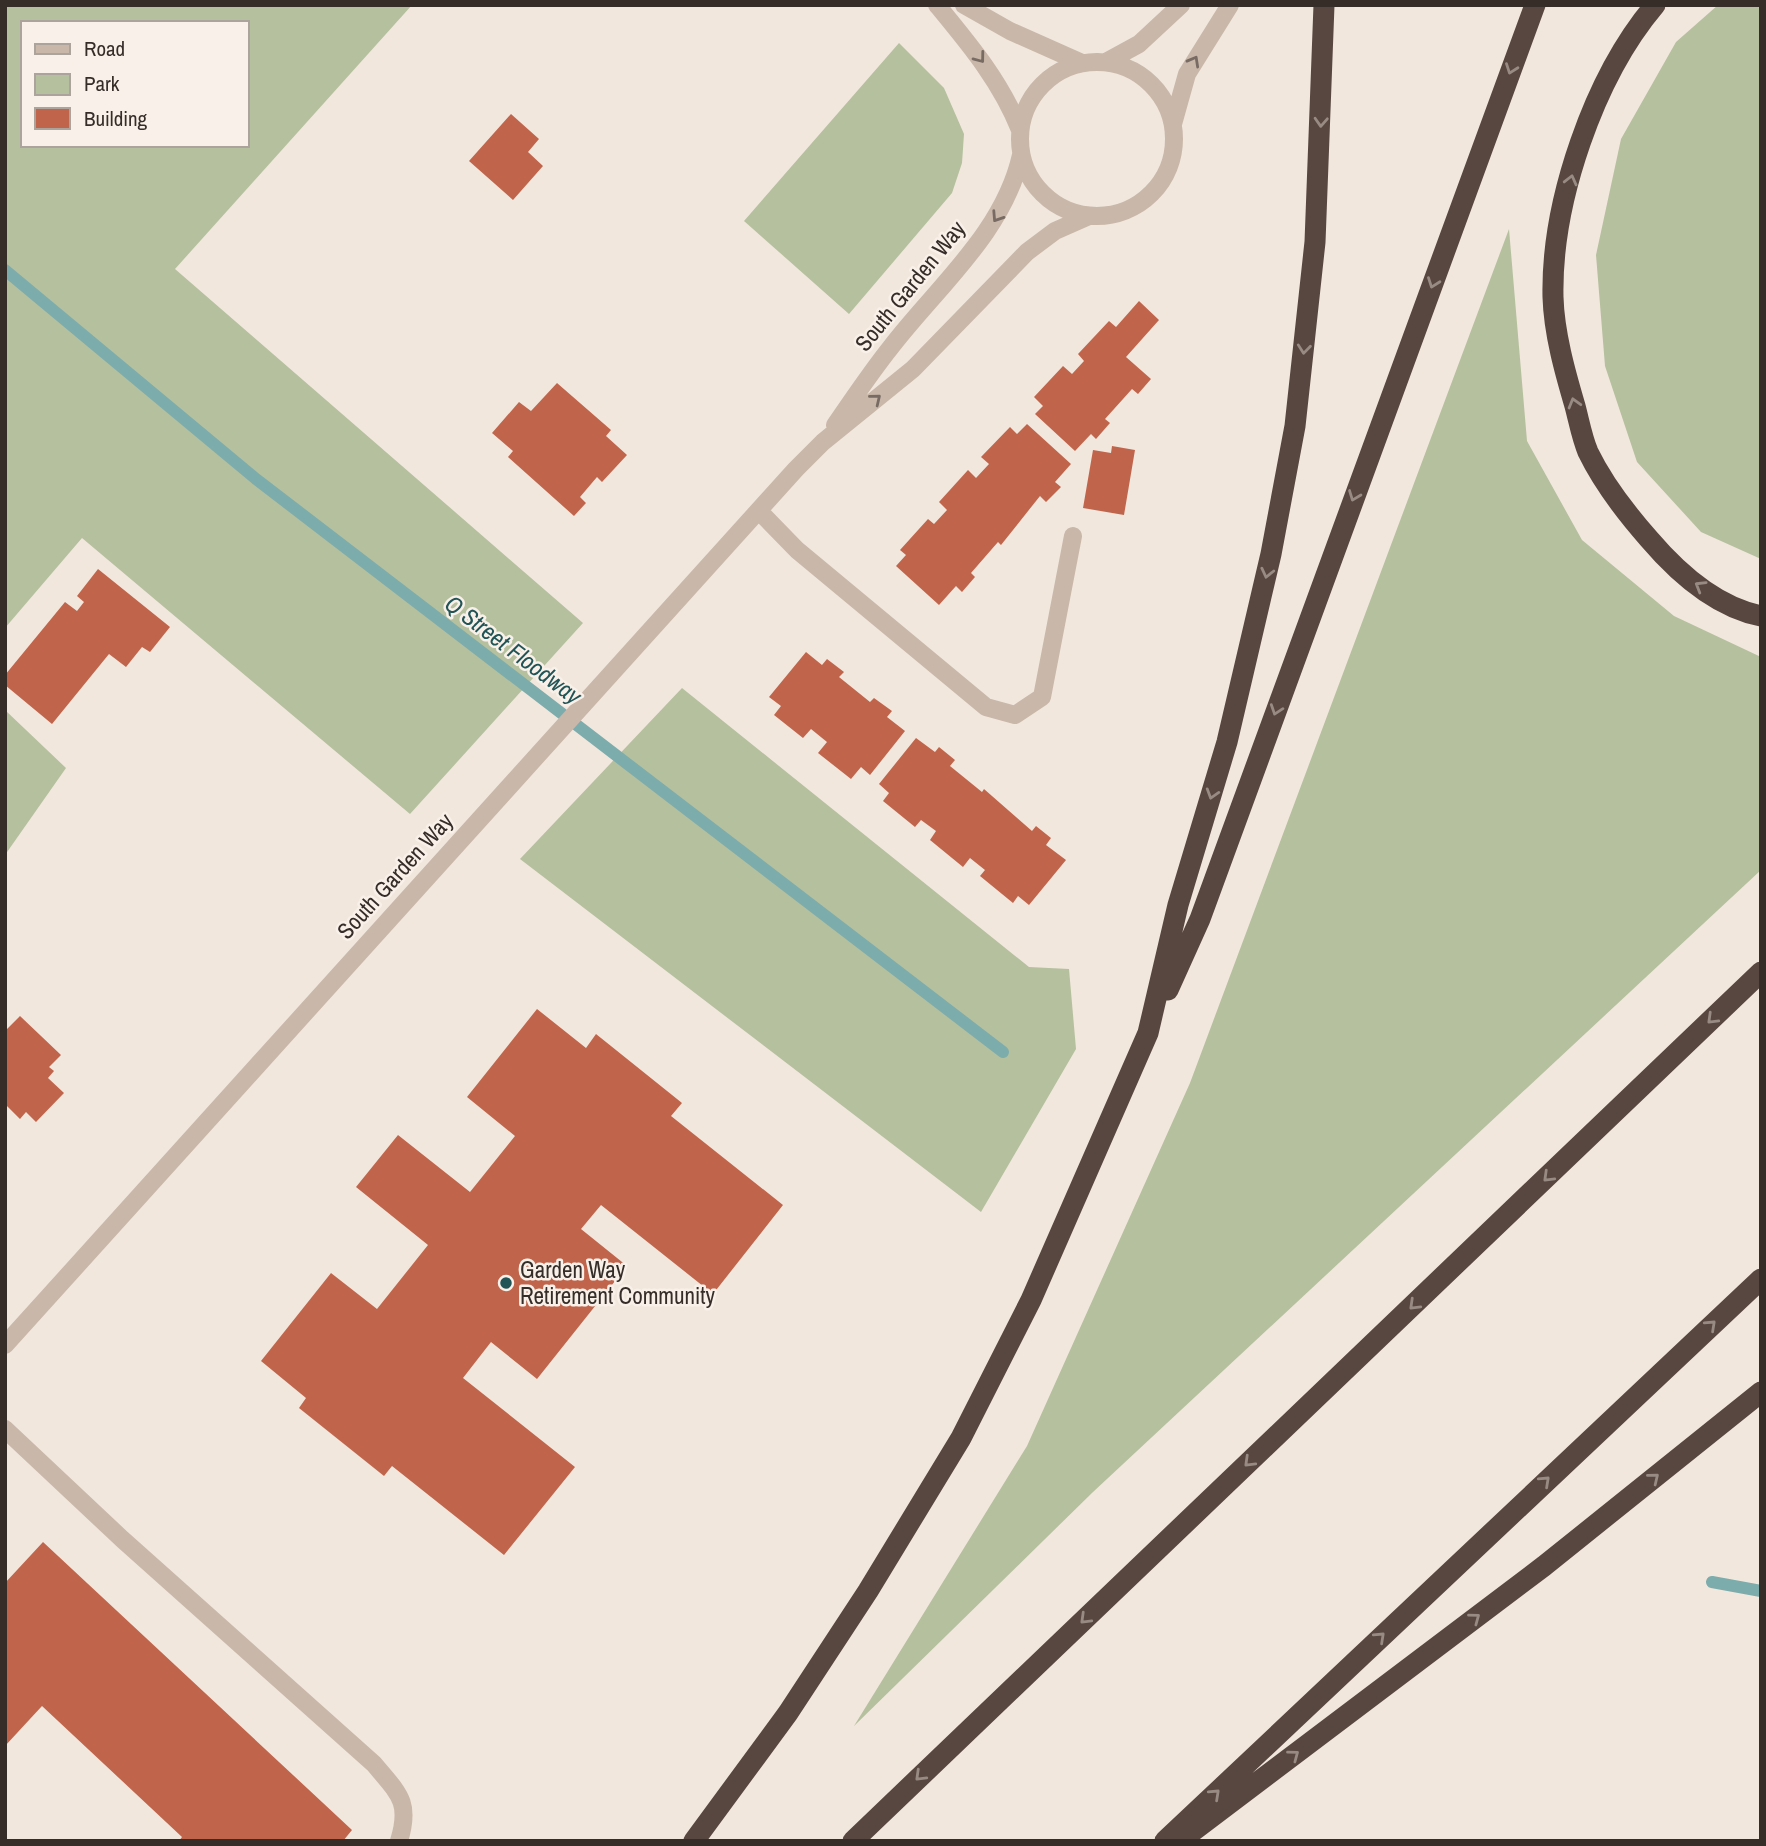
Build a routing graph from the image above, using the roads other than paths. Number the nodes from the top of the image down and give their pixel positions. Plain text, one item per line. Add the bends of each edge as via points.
1 (937, 5) edge
2 (964, 5) edge
3 (1181, 5) edge
4 (1230, 5) edge
5 (1324, 5) edge
6 (1535, 5) edge
7 (1655, 5) edge
8 (1106, 62) junction
9 (1082, 63) junction
10 (1173, 124) junction
11 (1020, 130) junction
12 (1021, 155) junction
13 (1089, 216) junction
14 (823, 442) junction
15 (759, 511) junction
16 (1073, 536) dead end
17 (1761, 616) edge
18 (1761, 972) edge
19 (1148, 1033) junction
20 (1761, 1279) edge
21 (5, 1345) edge
22 (1761, 1392) edge
23 (5, 1429) edge
24 (399, 1841) edge
25 (694, 1841) edge
26 (853, 1841) edge
27 (1165, 1841) edge
28 (1181, 1841) edge

1 -> 11 street via 984,62
2 - 9 street
3 - 8 street, South Garden Way via 1148,37
10 -> 4 street via 1191,66
5 -> 19 highway via 1315,242 1295,426 1227,743 1178,905
6 -> 19 highway via 1205,906
17 -> 7 highway via 1745,613 1680,574 1630,518 1588,452 1565,370 1553,297 1561,218 1579,145 1607,76
8 - 9 street, South Garden Way
8 - 10 street, South Garden Way via 1130,68 1150,82 1165,101
9 - 11 street, South Garden Way via 1059,71 1040,86
10 - 13 street, South Garden Way via 1175,148 1155,192 1113,215
11 - 12 street, South Garden Way
12 - 13 street, South Garden Way via 1030,178 1045,196 1066,210
12 -> 14 street, South Garden Way via 1012,190 995,222 890,347
14 -> 13 street, South Garden Way via 913,369 1027,252 1055,230
14 - 15 street, South Garden Way
15 - 16 street via 797,550 986,707 1015,715 1042,697
15 - 21 street, South Garden Way
18 -> 26 highway
19 - 25 highway via 1031,1300 961,1438 788,1713
27 -> 20 highway
28 -> 22 highway via 1544,1566
23 - 24 street via 374,1765 397,1792 406,1817

